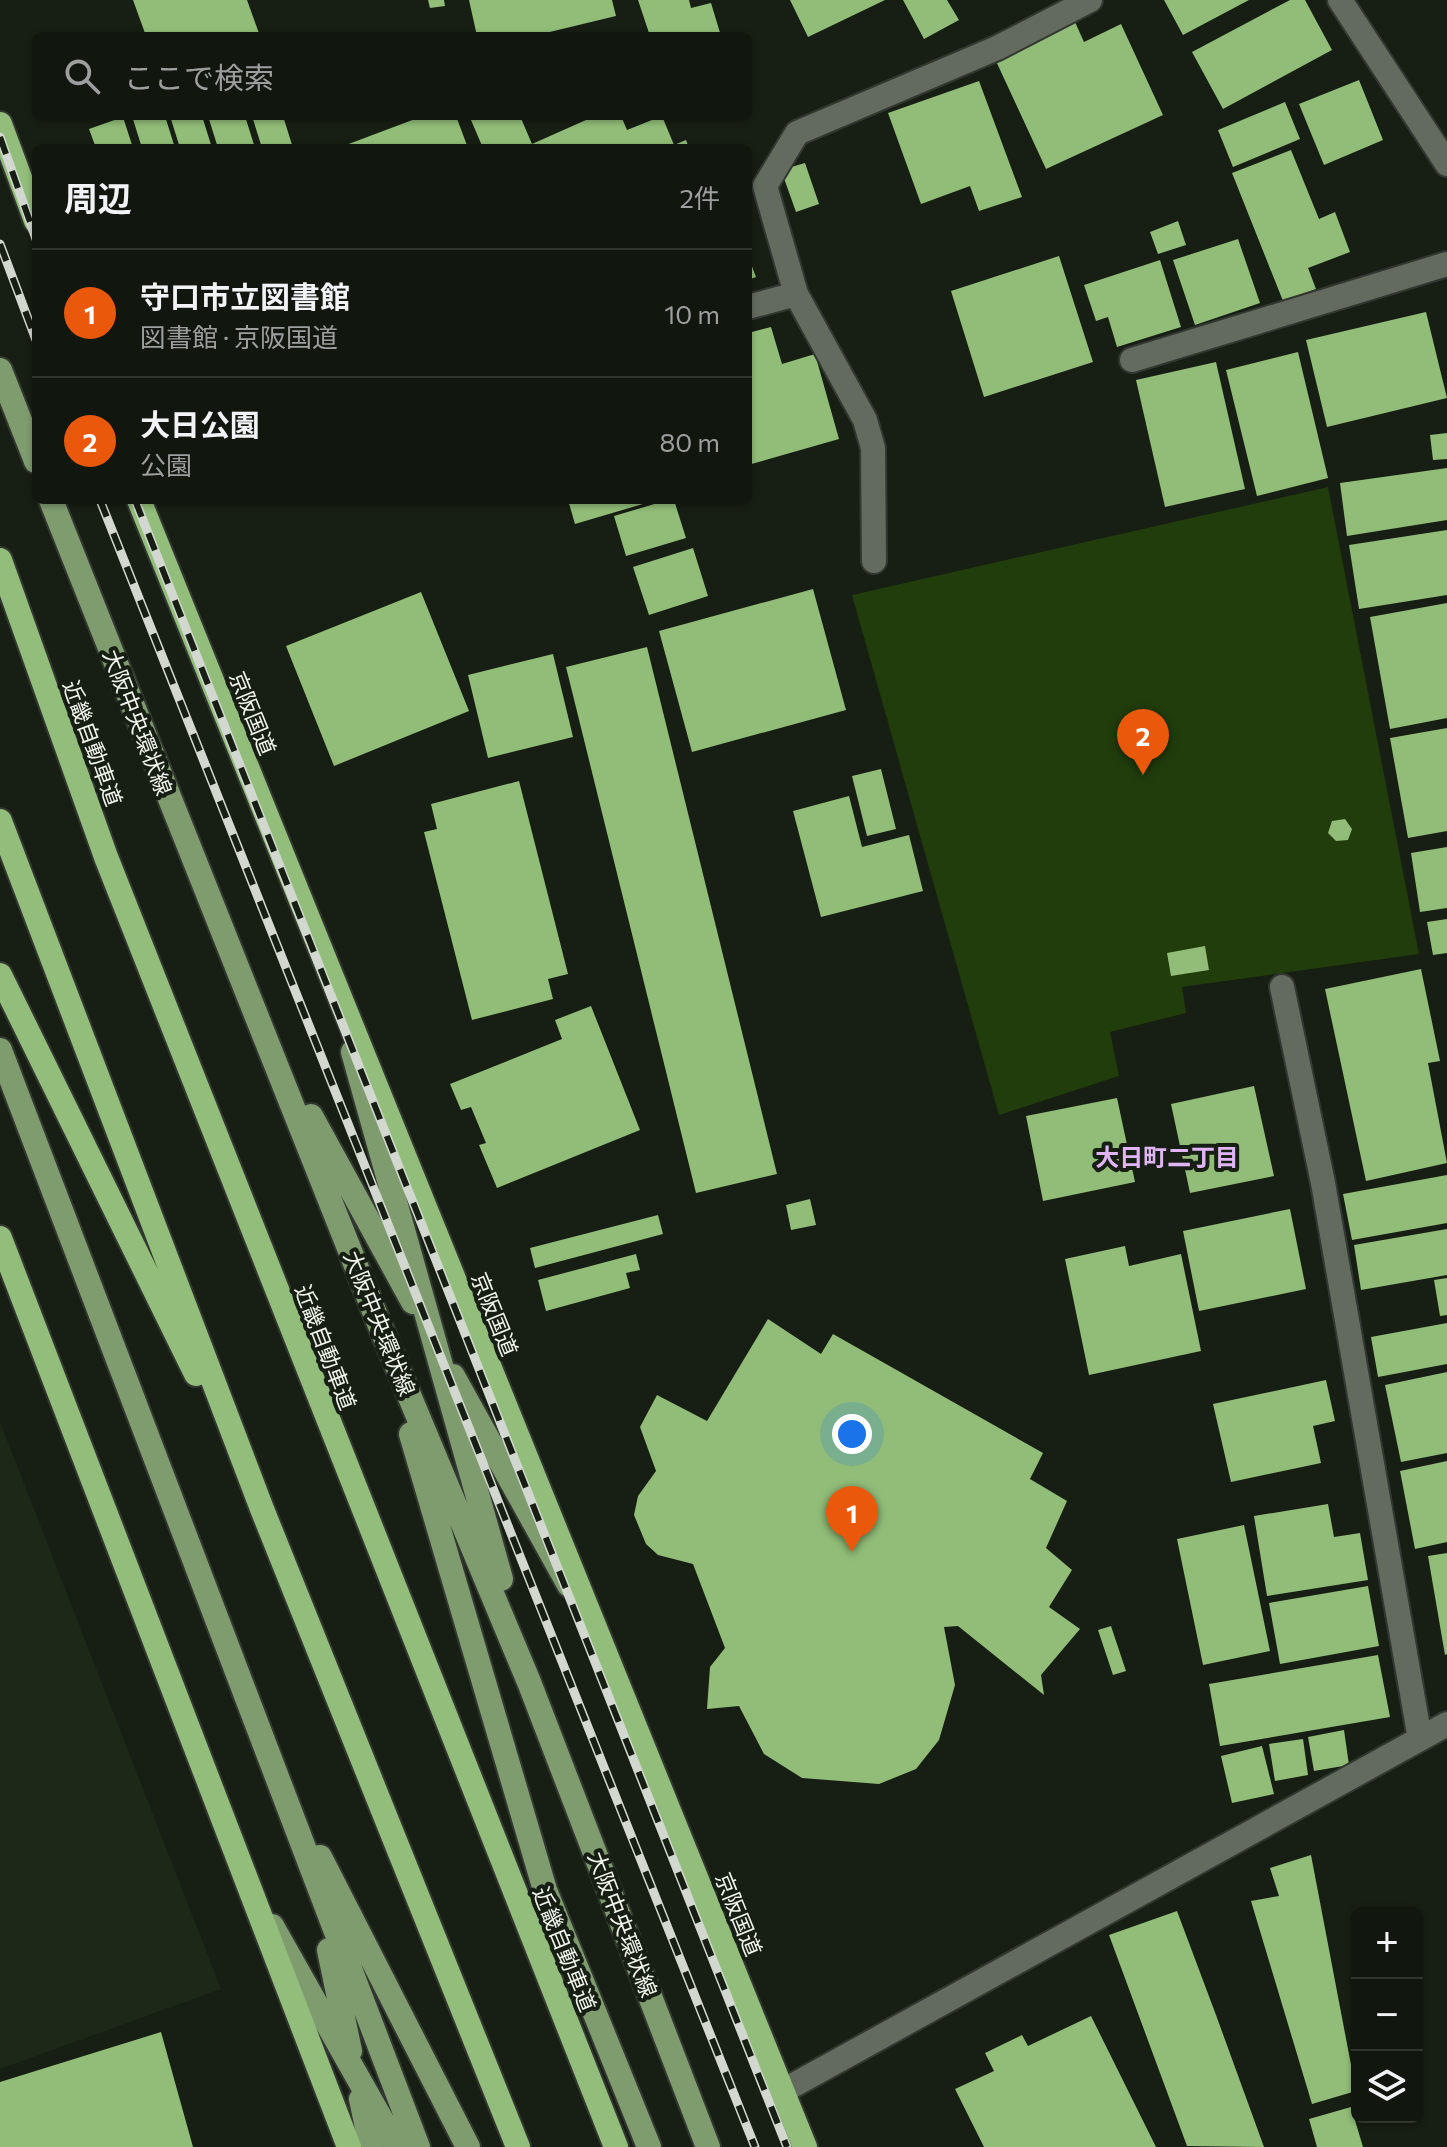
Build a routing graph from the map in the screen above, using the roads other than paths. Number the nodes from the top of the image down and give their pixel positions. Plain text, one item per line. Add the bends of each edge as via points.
1 (1090, 0) edge
2 (1340, 0) edge
3 (0, 124) edge
4 (1447, 164) edge
5 (32, 210) edge
6 (1447, 264) edge
7 (796, 294) junction
8 (752, 306) edge
9 (1132, 360) dead end
10 (0, 370) edge
11 (32, 451) edge
12 (53, 504) edge
13 (142, 504) edge
14 (0, 560) edge
15 (874, 561) dead end
16 (0, 821) edge
17 (0, 975) edge
18 (1282, 987) dead end
19 (338, 996) junction
20 (262, 1026) junction
21 (0, 1050) edge
22 (0, 1238) edge
23 (376, 1316) junction
24 (433, 1340) junction
25 (262, 1509) junction
26 (603, 1648) junction
27 (529, 1682) junction
28 (1447, 1724) edge
29 (1420, 1739) junction
30 (276, 1769) junction
31 (313, 1878) junction
32 (254, 1893) junction
33 (355, 2074) junction
34 (783, 2091) junction
35 (349, 2147) edge
36 (371, 2147) edge
37 (397, 2147) edge
38 (418, 2147) edge
39 (468, 2147) edge
40 (518, 2147) edge
41 (616, 2147) edge
42 (649, 2147) edge
43 (708, 2147) edge
44 (805, 2147) edge

1 - 7 street via 997,48 797,133 765,186
2 - 4 street
3 - 5 highway
6 - 9 street
7 - 8 street
7 - 15 street via 865,420 873,448
10 - 11 main road
12 - 20 main road, 大阪中央環状線
13 - 19 highway, 京阪国道
14 - 41 highway, 近畿自動車道 via 106,857
16 - 25 highway
17 - 25 highway
18 - 29 street via 1323,1183
19 - 24 main road
19 - 26 highway, 京阪国道
20 - 23 main road, 大阪中央環状線
20 - 24 main road
21 - 30 main road
22 - 32 highway
23 - 27 main road, 大阪中央環状線
23 - 42 main road via 545,1890
24 - 26 main road
24 - 27 main road
25 - 40 highway
26 - 34 highway, 京阪国道
27 - 43 main road, 大阪中央環状線
28 - 29 street
29 - 34 street
30 - 31 main road
30 - 39 main road
31 - 33 main road
31 - 38 main road
32 - 33 main road
32 - 35 highway
33 - 36 main road
33 - 37 main road
34 - 44 highway, 京阪国道

